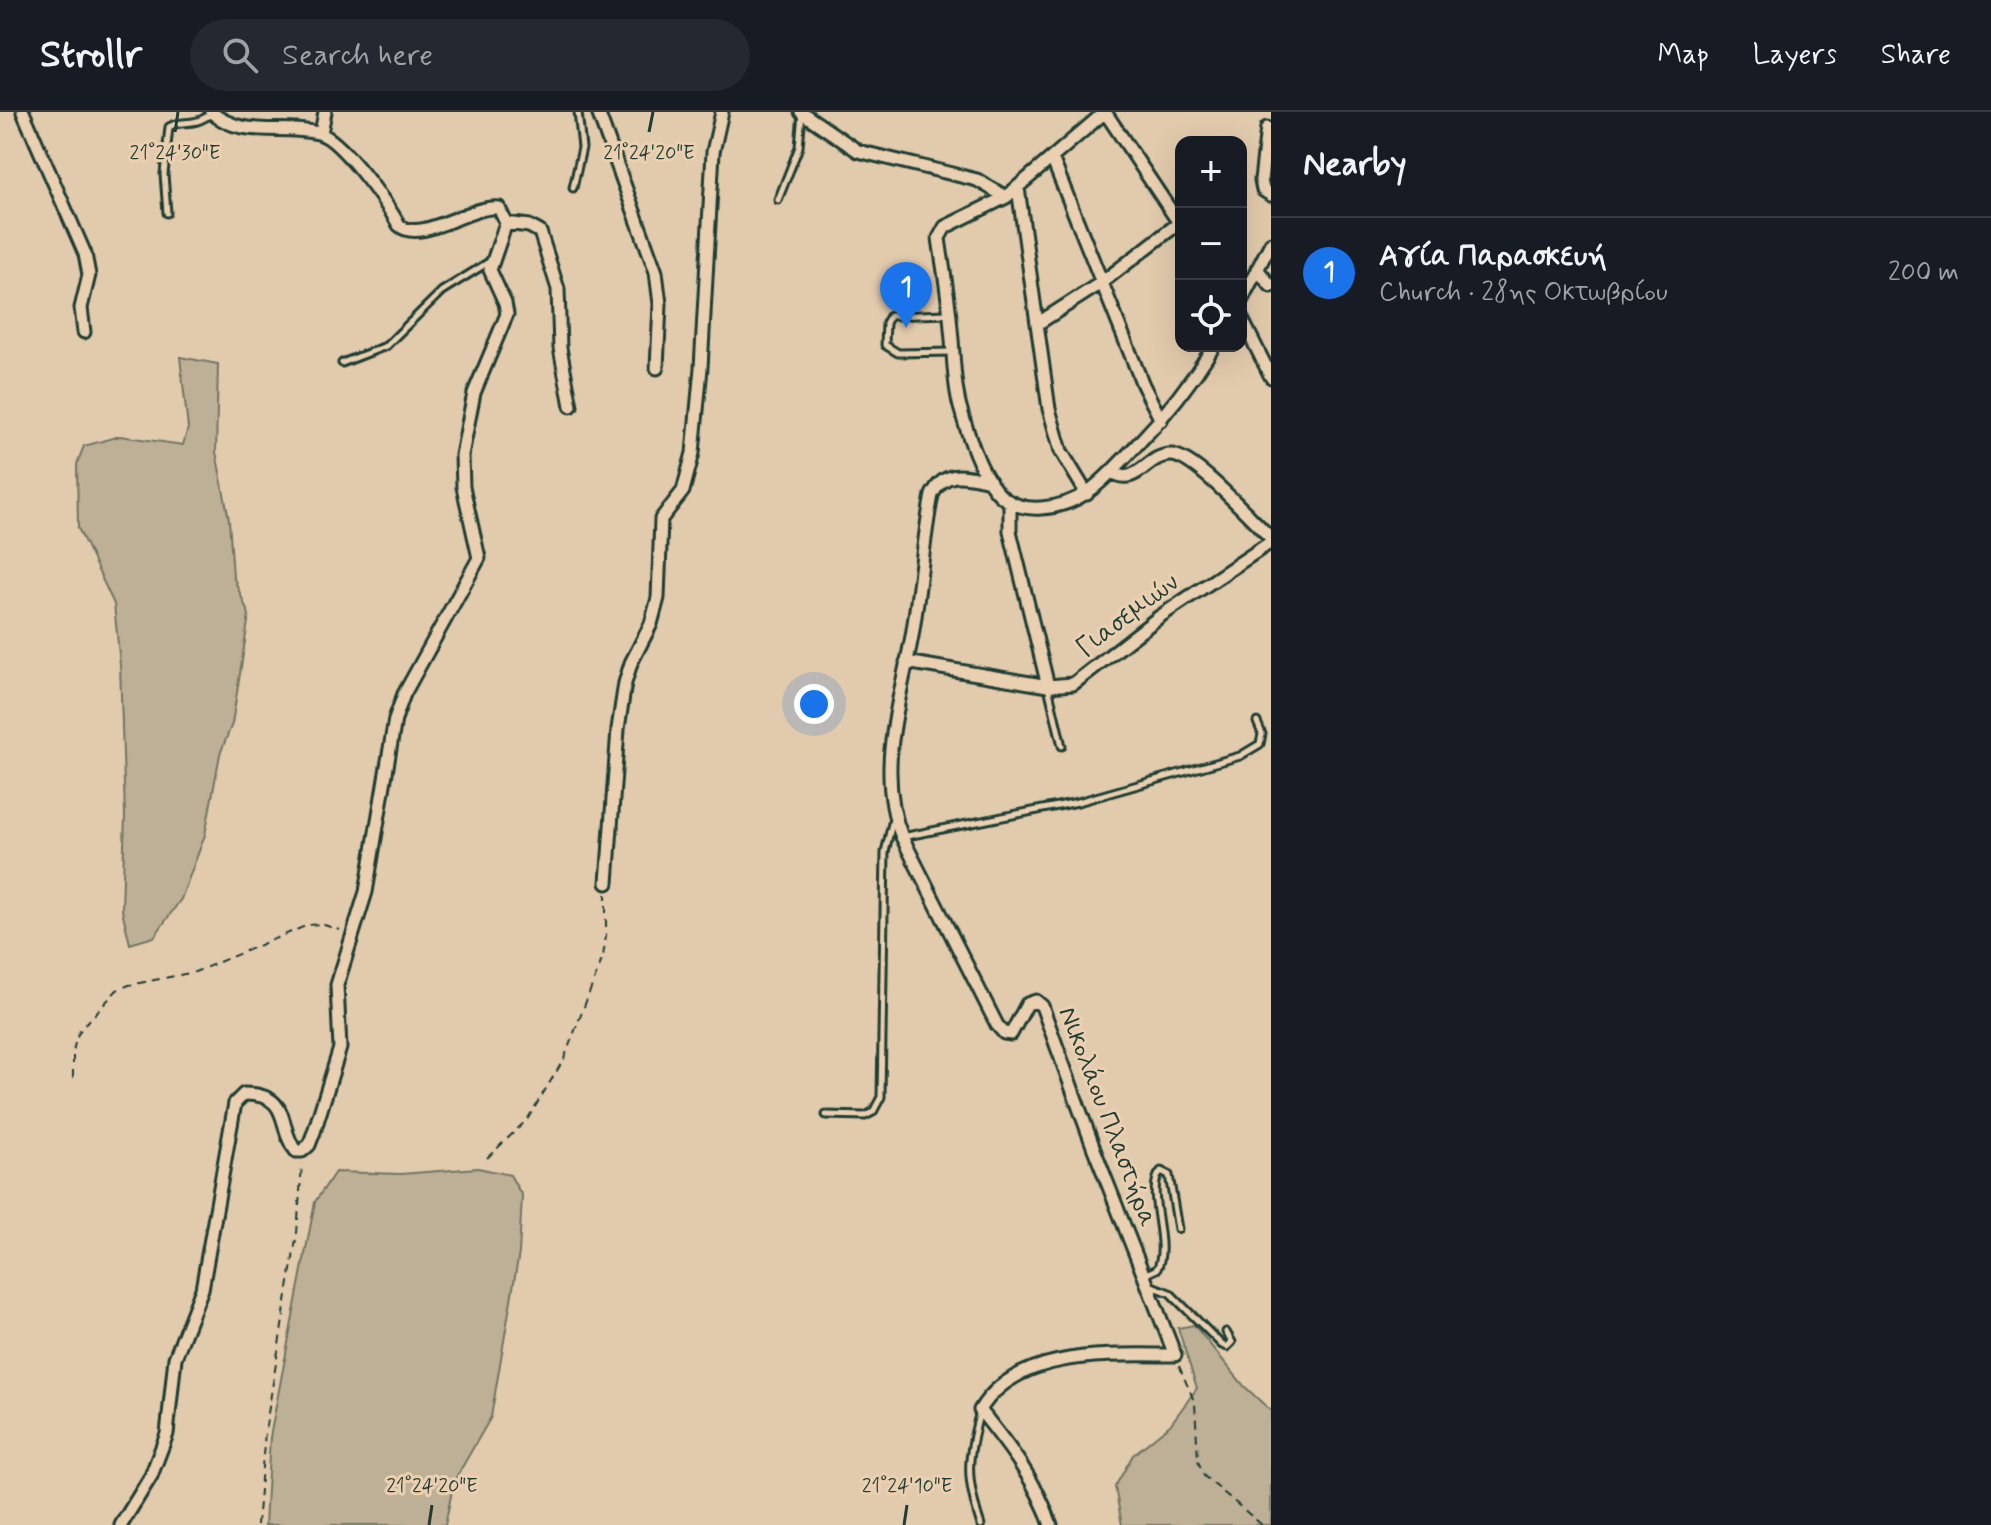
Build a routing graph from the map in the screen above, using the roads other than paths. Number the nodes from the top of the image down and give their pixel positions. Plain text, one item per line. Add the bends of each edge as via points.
1 (23, 112) edge
2 (211, 112) edge
3 (325, 112) edge
4 (578, 112) edge
5 (598, 112) edge
6 (722, 112) edge
7 (802, 112) edge
8 (1105, 112) edge
9 (1267, 128) dead end
10 (321, 133) junction
11 (1052, 158) junction
12 (573, 188) dead end
13 (1018, 188) junction
14 (1271, 195) edge
15 (1006, 197) junction
16 (778, 200) dead end
17 (167, 213) dead end
18 (1175, 217) edge
19 (506, 223) junction
20 (1175, 229) edge
21 (1271, 243) edge
22 (493, 260) junction
23 (1257, 269) junction
24 (1101, 283) junction
25 (1271, 286) edge
26 (1247, 289) edge
27 (950, 314) junction
28 (1037, 324) junction
29 (1247, 329) edge
30 (84, 332) dead end
31 (954, 352) junction
32 (1210, 352) edge
33 (342, 363) dead end
34 (657, 368) dead end
35 (1271, 377) edge
36 (571, 406) dead end
37 (1161, 420) junction
38 (1112, 472) junction
39 (990, 481) junction
40 (1087, 494) junction
41 (1010, 502) junction
42 (1271, 540) edge
43 (906, 662) junction
44 (1048, 686) junction
45 (1257, 722) dead end
46 (1062, 746) dead end
47 (894, 814) junction
48 (902, 837) junction
49 (607, 883) road end
50 (826, 1115) dead end
51 (1178, 1229) dead end
52 (1145, 1279) junction
53 (1226, 1332) dead end
54 (980, 1410) junction
55 (121, 1525) edge
56 (981, 1525) edge
57 (1051, 1525) edge

1 - 30 street via 85,254 89,275 81,308
2 - 10 street via 224,122 252,129
2 - 17 lane via 198,123 169,127
3 - 10 street
4 - 12 lane via 582,148
5 - 34 street via 656,272
6 - 49 street via 713,152 693,453 683,491 661,519 658,598 625,683
7 - 15 street via 858,151 977,180
7 - 16 lane via 799,147
8 - 11 street
8 - 18 street
9 - 14 street via 1261,180
10 - 19 street via 347,154 406,230 419,231 491,207 501,211
11 - 13 street
11 - 24 street
13 - 15 street
13 - 28 street
15 - 27 street via 940,233
19 - 22 street
19 - 36 street via 540,232 558,289 560,348
20 - 24 street
21 - 23 street
22 - 33 lane via 442,291 386,346
22 - 55 street via 491,274 507,314 474,393 462,455 479,558 399,706 366,892 337,985 337,1059 311,1141 302,1151 291,1144 282,1114 271,1101 244,1094 235,1103 202,1289 175,1358 167,1434 151,1476
23 - 25 street
23 - 26 street
24 - 28 street
24 - 37 street
27 - 31 street
27 - 31 lane via 894,314 886,323 885,345 898,353
28 - 40 street via 1057,440
29 - 35 street
31 - 39 street via 960,408
32 - 37 street
37 - 38 street
38 - 40 street
38 - 42 street via 1133,477 1163,456 1183,459
39 - 41 street
39 - 43 street, Νικολάου Πλαστήρα via 951,475 933,493
40 - 41 street via 1048,508
41 - 44 street via 1010,531
42 - 44 street, Γιασεμιών via 1078,681
43 - 44 street, Γιασεμιών
43 - 47 street, Νικολάου Πλαστήρα via 892,745
44 - 46 lane
45 - 48 lane via 1260,744 1240,756 1078,802
47 - 48 street, Νικολάου Πλαστήρα
47 - 50 lane via 885,852 881,1097 865,1116
48 - 52 street, Νικολάου Πλαστήρα via 1001,1029 1013,1033 1027,1004 1036,1001 1042,1006
51 - 52 lane via 1169,1175 1161,1171 1156,1187 1161,1258
52 - 53 lane via 1170,1293 1227,1347 1232,1342
52 - 54 street, Νικολάου Πλαστήρα via 1175,1355 1068,1358 1011,1379 994,1390
54 - 56 lane via 967,1472
54 - 57 street via 1022,1466

